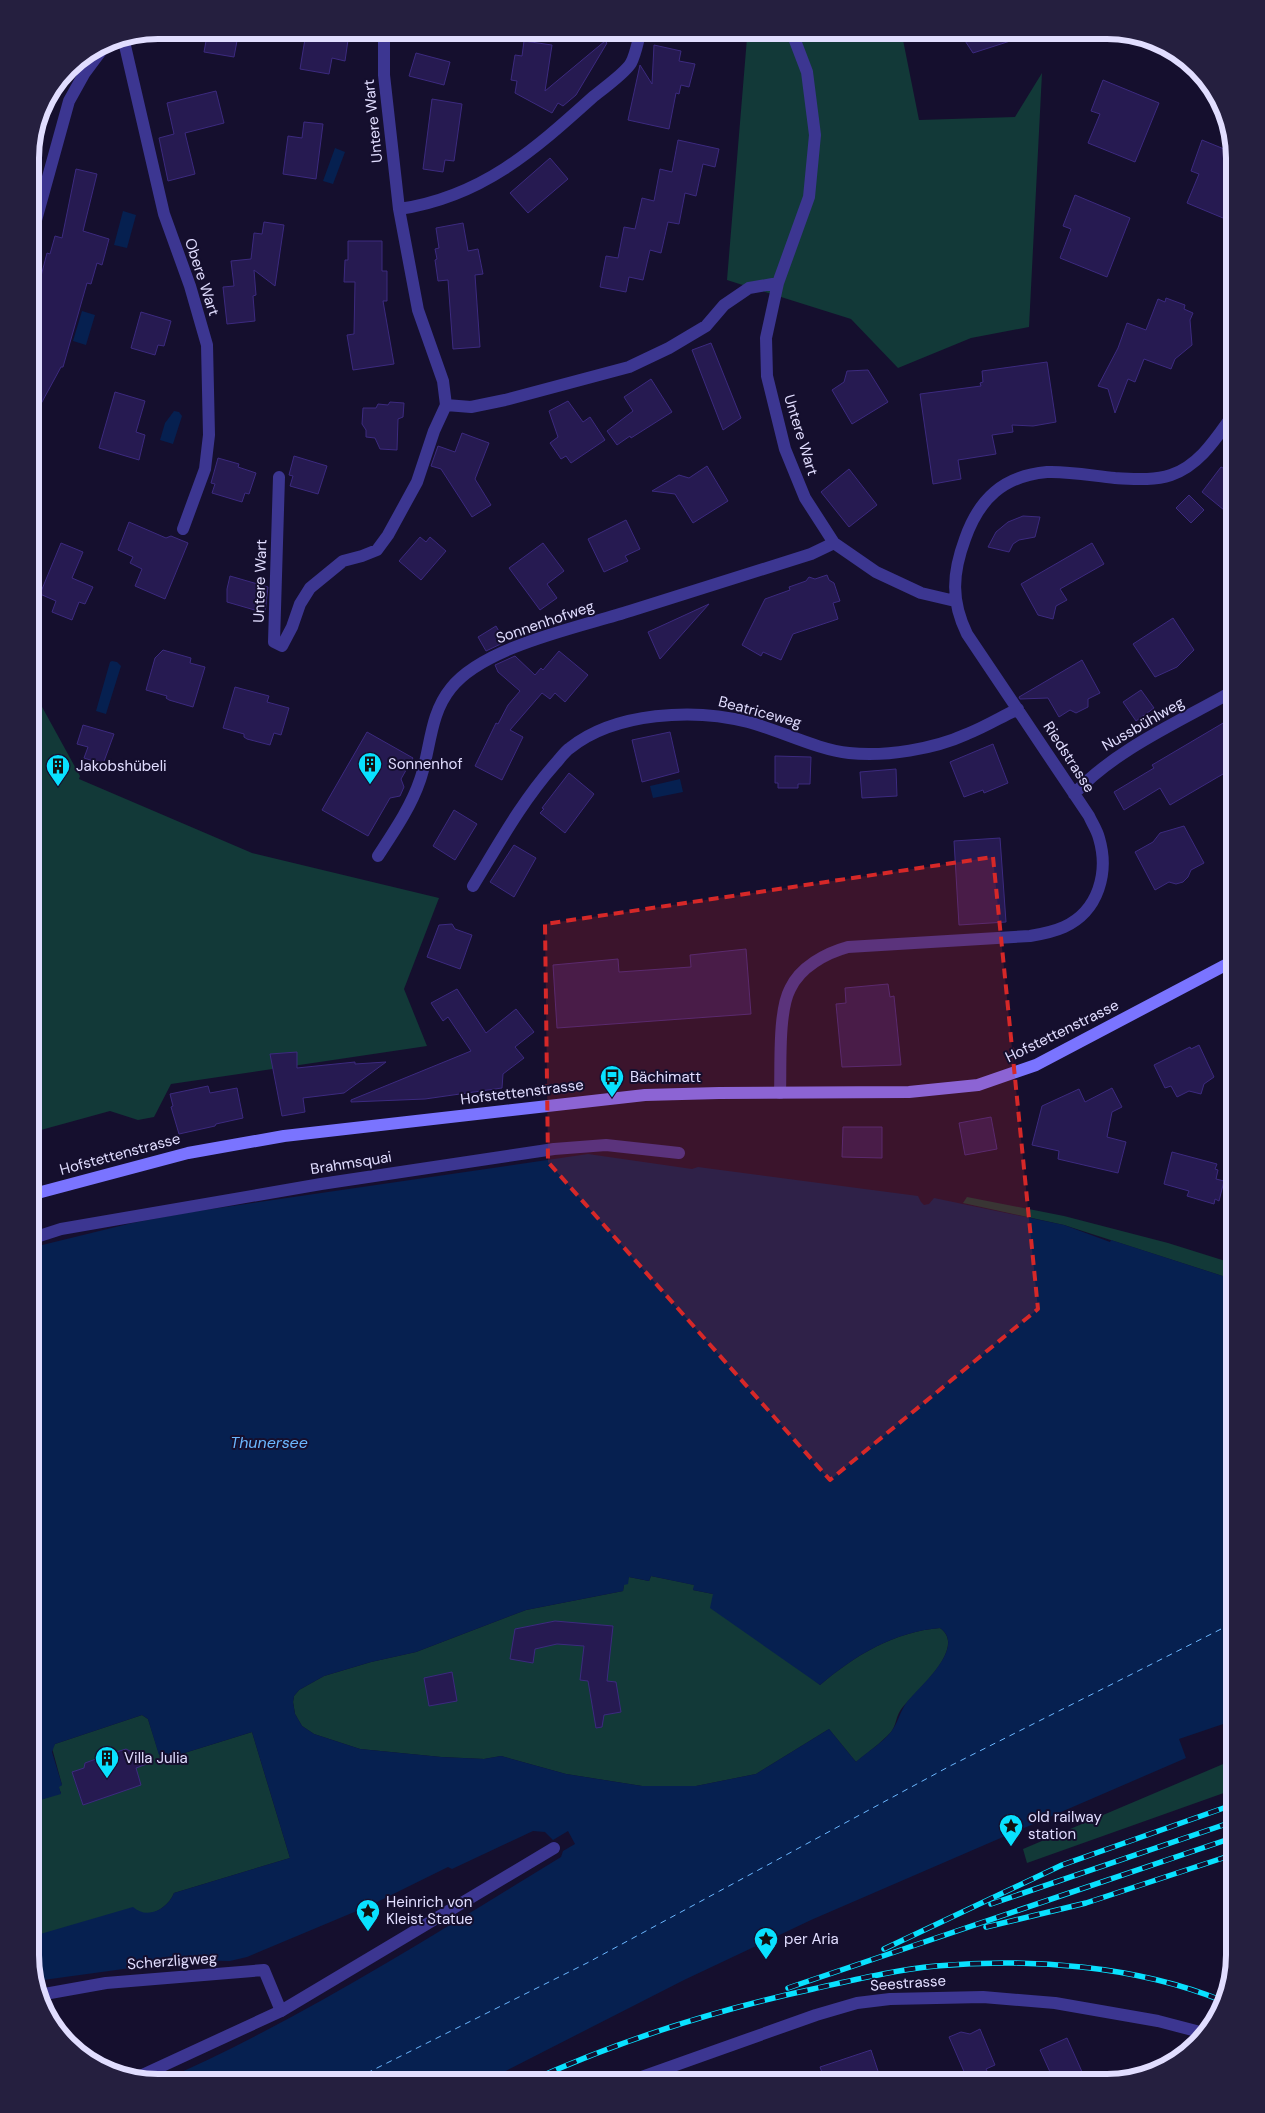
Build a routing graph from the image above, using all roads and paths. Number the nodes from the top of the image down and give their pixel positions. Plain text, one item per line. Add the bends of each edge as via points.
1 (384, 39) edge
2 (638, 39) edge
3 (794, 39) edge
4 (125, 44) edge
5 (99, 55) edge
6 (399, 209) junction
7 (39, 210) edge
8 (778, 283) junction
9 (446, 405) junction
10 (1226, 424) edge
11 (280, 477) dead end
12 (183, 529) dead end
13 (834, 544) junction
14 (955, 601) junction
15 (1226, 695) edge
16 (1018, 709) junction
17 (1074, 794) junction
18 (378, 856) dead end
19 (473, 886) dead end
20 (1226, 965) edge
21 (780, 1093) junction
22 (679, 1153) dead end
23 (39, 1193) edge
24 (39, 1237) edge
25 (554, 1848) dead end
26 (45, 1994) edge
27 (281, 2011) junction
28 (1199, 2032) edge
29 (146, 2073) edge
30 (650, 2074) edge

1 - 6 street, Untere Wart via 384,75
2 - 6 street via 631,64 555,132 506,168 472,189
3 - 8 street, Untere Wart via 807,72 815,135 809,197
4 - 12 street, Obere Wart via 164,214 207,345 209,435 205,469
5 - 7 street via 70,101
6 - 9 street, Untere Wart via 418,310 443,381
8 - 9 street via 750,288 724,305 706,326 629,367 471,407
8 - 13 street, Untere Wart via 766,338 767,376 785,449 802,490
9 - 11 street, Untere Wart via 417,482 388,534 377,550 342,561 310,588 282,646 274,642
10 - 14 street, Riedstrasse via 1205,452 1174,474 1142,480 1048,472 1001,487 984,501 972,519 959,555
13 - 14 street, Untere Wart via 876,572 921,593
13 - 18 street, Sonnenhofweg via 547,636 486,660 461,676 450,688 433,721 420,781
14 - 16 street, Riedstrasse via 967,634
15 - 17 street, Nussbühlweg via 1120,755 1093,774
16 - 17 street, Riedstrasse
16 - 19 street, Beatriceweg via 935,746 865,754 839,751 748,722 713,715 646,718 614,725 570,748 541,779
17 - 21 street, Riedstrasse via 1099,837 1103,873 1098,893 1077,919 1056,931 1030,936 848,947 821,957 790,988 786,1002
20 - 21 main road, Hofstettenstrasse via 1036,1065 990,1082 909,1092
21 - 23 main road, Hofstettenstrasse via 629,1097 284,1136 188,1152
22 - 24 street, Brahmsquai via 606,1145 554,1149 311,1186 61,1229
25 - 27 street
26 - 27 street, Scherzligweg via 106,1983 264,1970
27 - 29 street
28 - 30 street, Seestrasse via 1123,2014 1055,2003 983,1997 890,1999 823,2012

